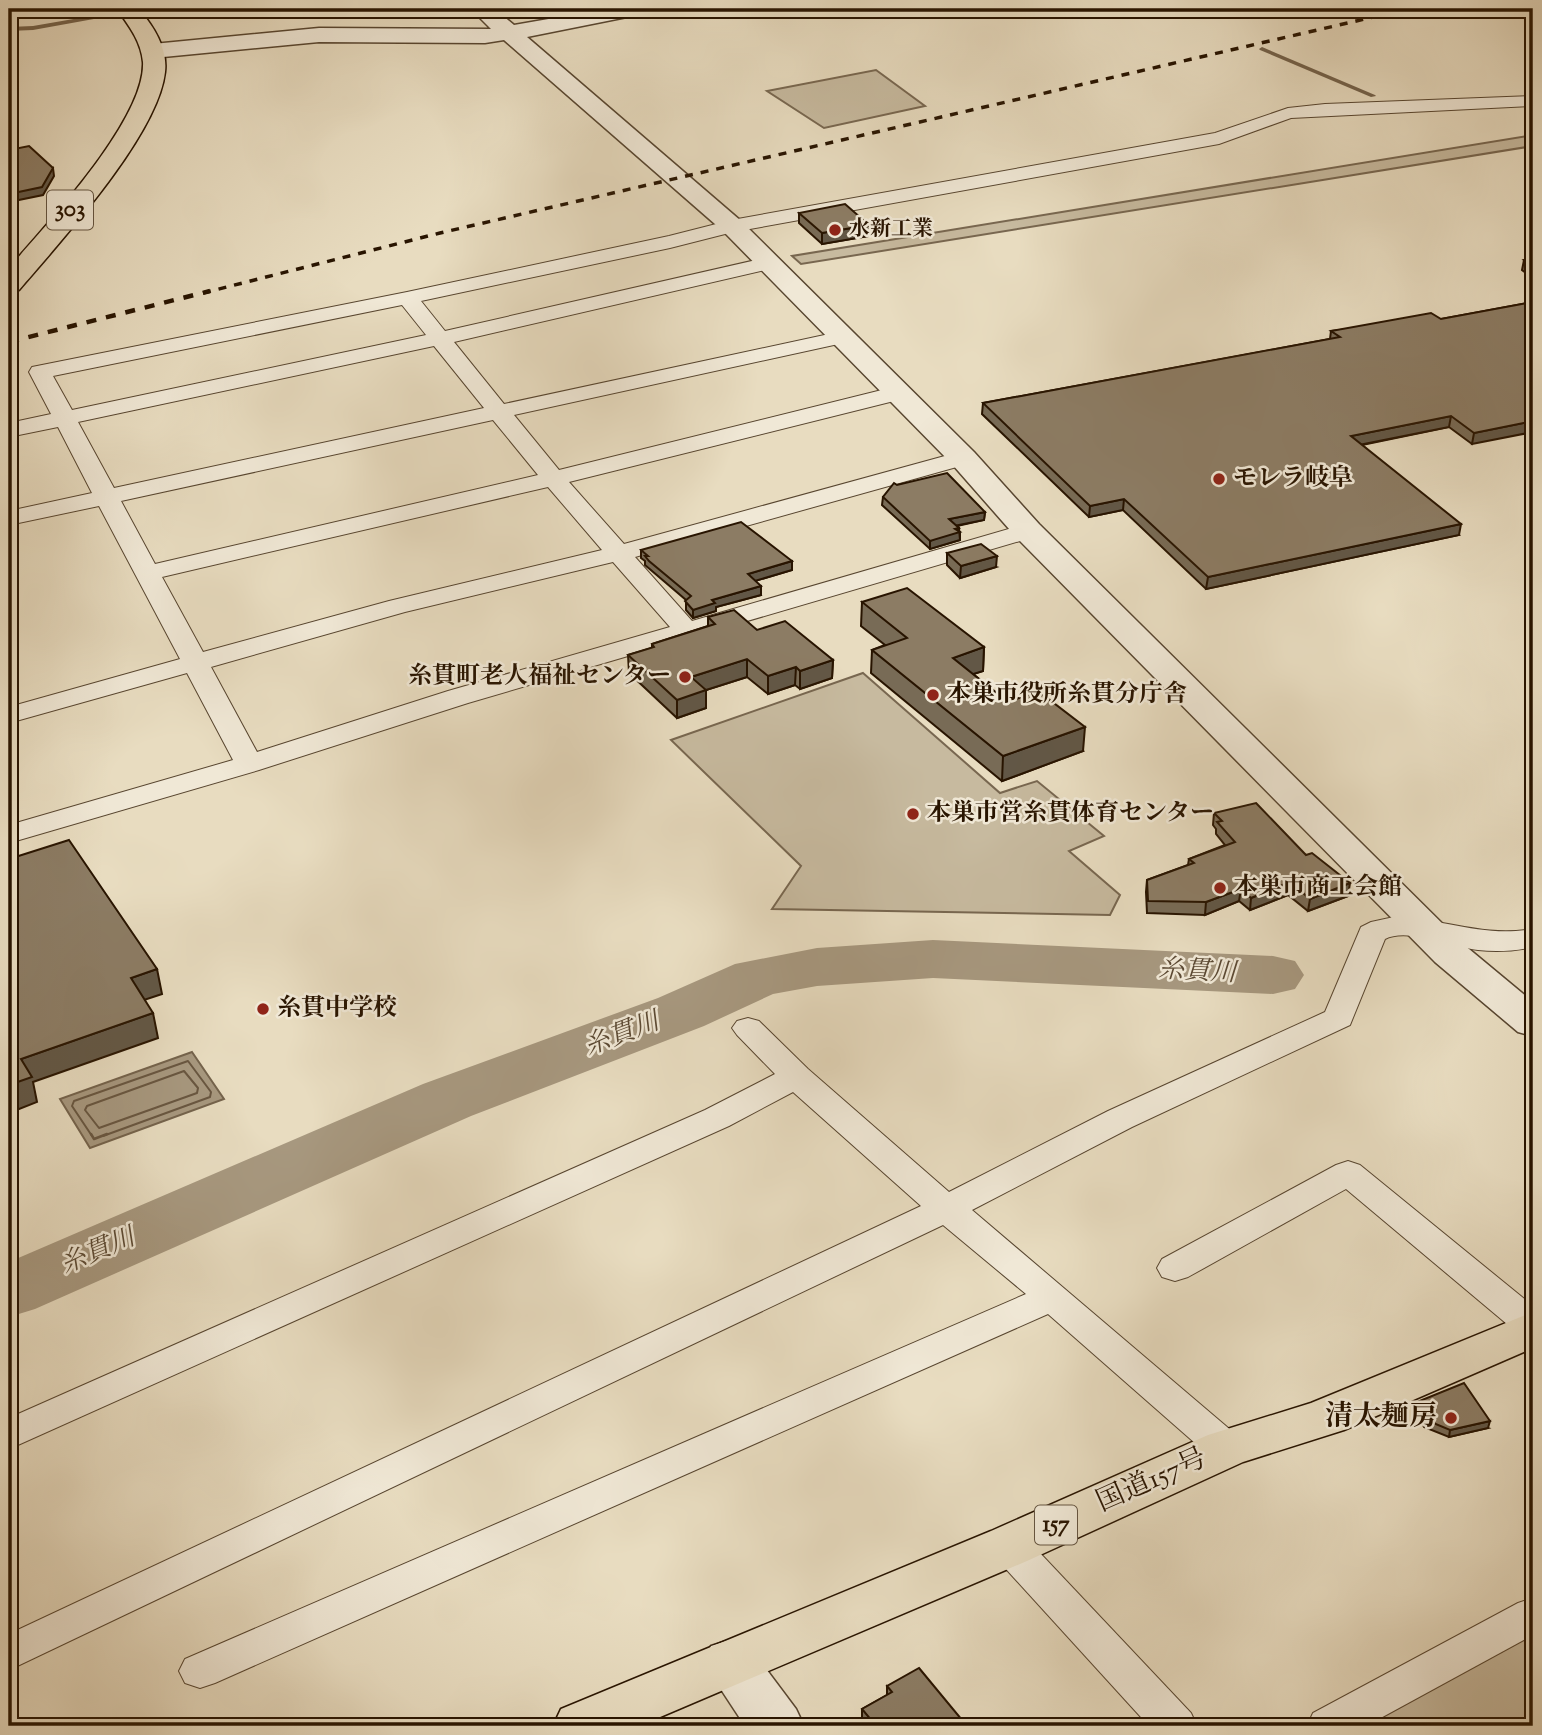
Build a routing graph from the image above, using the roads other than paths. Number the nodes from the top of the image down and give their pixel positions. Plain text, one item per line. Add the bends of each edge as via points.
1 (128, 9) edge
2 (482, 9) edge
3 (637, 9) edge
4 (1528, 9) edge
5 (1533, 11) edge
6 (509, 33) junction
7 (153, 51) junction
8 (1533, 101) edge
9 (732, 226) junction
10 (769, 263) junction
11 (9, 284) edge
12 (407, 298) junction
13 (440, 337) junction
14 (843, 337) junction
15 (898, 393) junction
16 (500, 411) junction
17 (65, 419) junction
18 (9, 430) edge
19 (963, 458) junction
20 (553, 479) junction
21 (109, 496) junction
22 (9, 518) edge
23 (1028, 531) junction
24 (620, 553) junction
25 (147, 573) junction
26 (687, 631) junction
27 (194, 664) junction
28 (11, 709) edge
29 (249, 764) junction
30 (9, 834) edge
31 (1427, 931) junction
32 (1533, 938) edge
33 (1528, 1019) edge
34 (748, 1028) dead end
35 (796, 1077) junction
36 (946, 1209) junction
37 (1175, 1268) dead end
38 (1052, 1297) junction
39 (1533, 1327) edge
40 (9, 1434) edge
41 (1226, 1448) junction
42 (1009, 1546) junction
43 (1533, 1615) edge
44 (9, 1653) edge
45 (730, 1662) junction
46 (200, 1671) dead end
47 (581, 1726) edge
48 (776, 1726) edge
49 (1176, 1726) edge
50 (1328, 1726) edge

1 - 7 highway
2 - 6 street
3 - 6 street
4 - 5 street
6 - 7 street via 319,35
6 - 9 street
7 - 11 highway, 303 via 152,83 137,121
8 - 9 street via 1288,113 1219,138
9 - 10 street
9 - 12 street
10 - 13 street
10 - 14 street
12 - 13 street
12 - 17 street via 40,372
13 - 16 street
13 - 17 street
14 - 15 street
14 - 16 street
15 - 19 street
15 - 20 street
16 - 20 street
16 - 21 street
17 - 18 street
17 - 21 street
19 - 23 street
19 - 24 street
20 - 24 street
20 - 25 street
21 - 22 street
21 - 25 street
23 - 26 street
23 - 31 street
24 - 26 street
24 - 27 street via 398,606
25 - 27 street
26 - 29 street
27 - 28 street
27 - 29 street
29 - 30 street
31 - 32 street via 1475,941
31 - 33 street
31 - 36 street via 1393,925 1372,934 1339,1018 1120,1119
34 - 35 street
35 - 36 street
35 - 40 street via 717,1118
36 - 38 street
36 - 44 street
37 - 39 street via 1348,1173
38 - 41 street
38 - 46 street
39 - 41 highway, 国道157号 / 157 via 1327,1417
41 - 42 highway, 国道157号 / 157
42 - 45 highway, 国道157号 / 157
42 - 49 street
43 - 50 street
45 - 47 highway, 国道157号 / 157
45 - 48 street

